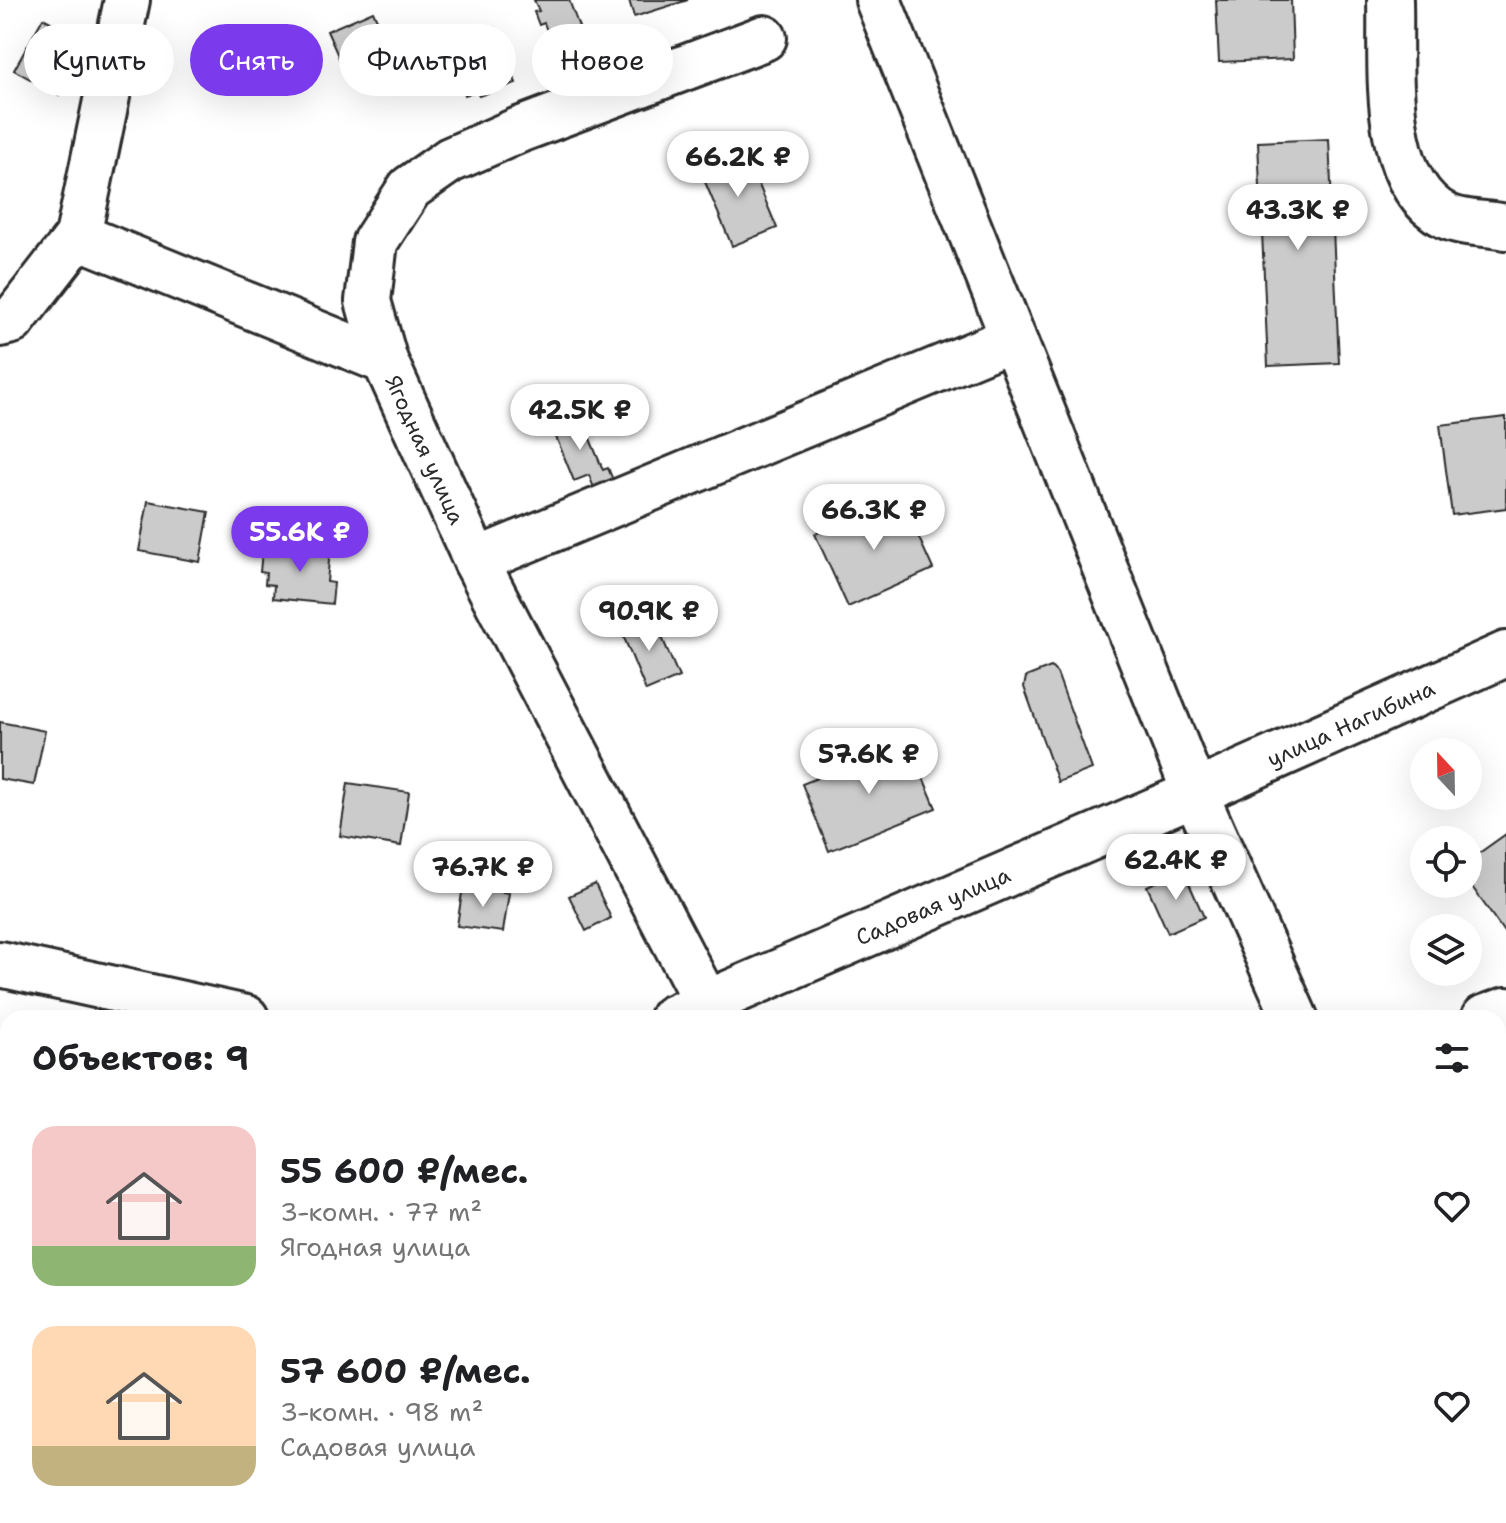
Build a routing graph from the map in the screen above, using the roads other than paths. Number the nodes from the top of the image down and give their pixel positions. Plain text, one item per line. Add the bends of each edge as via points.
1 (127, 0) edge
2 (878, 0) edge
3 (1390, 0) edge
4 (764, 38) dead end
5 (1506, 227) edge
6 (78, 236) junction
7 (0, 324) edge
8 (1013, 338) junction
9 (385, 361) junction
10 (476, 561) junction
11 (1506, 654) edge
12 (1195, 793) junction
13 (0, 964) edge
14 (210, 1010) edge
15 (689, 1010) edge
16 (691, 1010) edge
17 (1291, 1010) edge

1 - 6 street
2 - 8 street
3 - 5 street via 1394,129 1412,186 1446,216
4 - 9 street via 519,130 450,160 410,188 375,242 368,301
6 - 7 street via 12,321
6 - 9 street, Ягодная улица
8 - 10 street
8 - 12 street
9 - 10 street, Ягодная улица
10 - 15 street, Ягодная улица
11 - 12 street, улица Нагибина
12 - 16 street, Садовая улица
12 - 17 street
13 - 14 street

